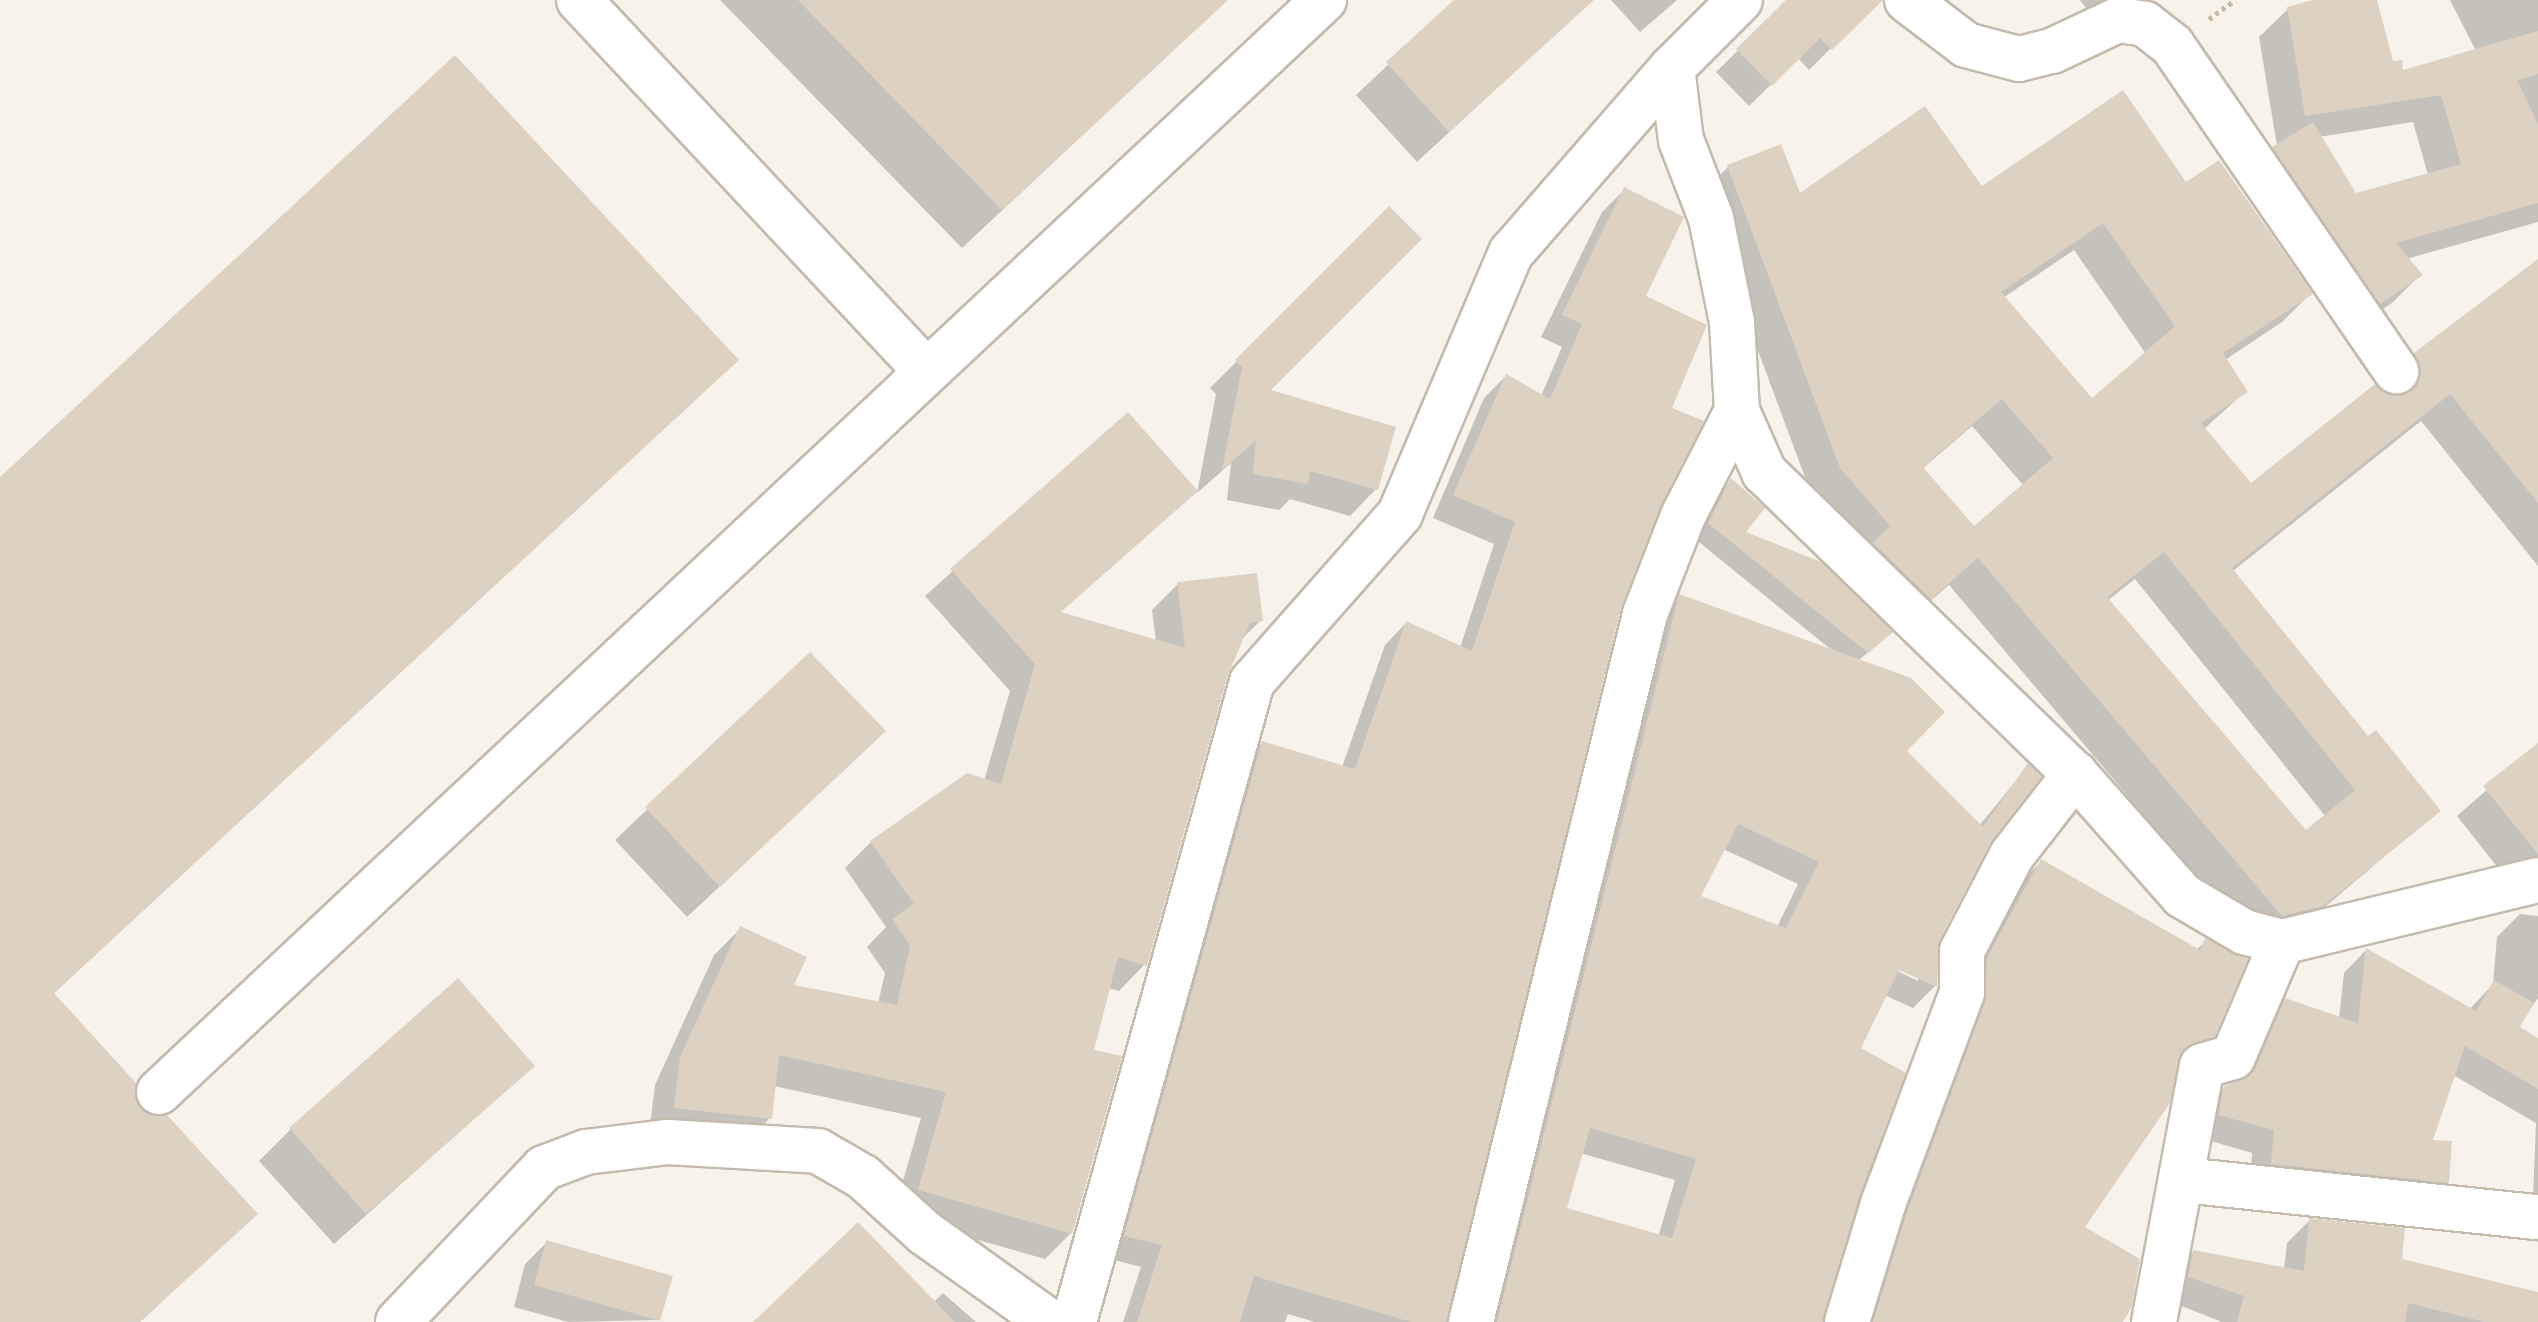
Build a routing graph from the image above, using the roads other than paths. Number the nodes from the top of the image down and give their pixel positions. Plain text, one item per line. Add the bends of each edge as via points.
1 (579, 0) edge
2 (1324, 0) edge
3 (1740, 0) edge
4 (1907, 0) edge
5 (1672, 68) junction
6 (2396, 371) dead end
7 (927, 372) junction
8 (1737, 411) junction
9 (2075, 774) junction
10 (2538, 880) edge
11 (2282, 942) junction
12 (159, 1092) dead end
13 (2183, 1180) junction
14 (2538, 1217) edge
15 (398, 1322) edge
16 (1050, 1322) edge
17 (1074, 1322) edge
18 (1471, 1322) edge
19 (1847, 1322) edge
20 (2154, 1322) edge

1 - 7 street
2 - 7 street
3 - 5 street
4 - 6 street via 1966,45 2019,59 2118,20 2145,24 2172,45
5 - 8 street via 1681,140 1711,218 1732,322
5 - 17 street via 1511,253 1400,514 1252,682
7 - 12 street
8 - 9 street via 1764,472
8 - 18 street via 1683,516 1645,614
9 - 11 street via 2183,896 2244,932
9 - 19 street via 2012,855 1962,951 1962,993 1883,1204
10 - 11 street
11 - 13 street via 2233,1057 2202,1066
13 - 14 street
13 - 20 street
15 - 16 street via 544,1168 586,1152 668,1142 818,1151 863,1177 925,1233

